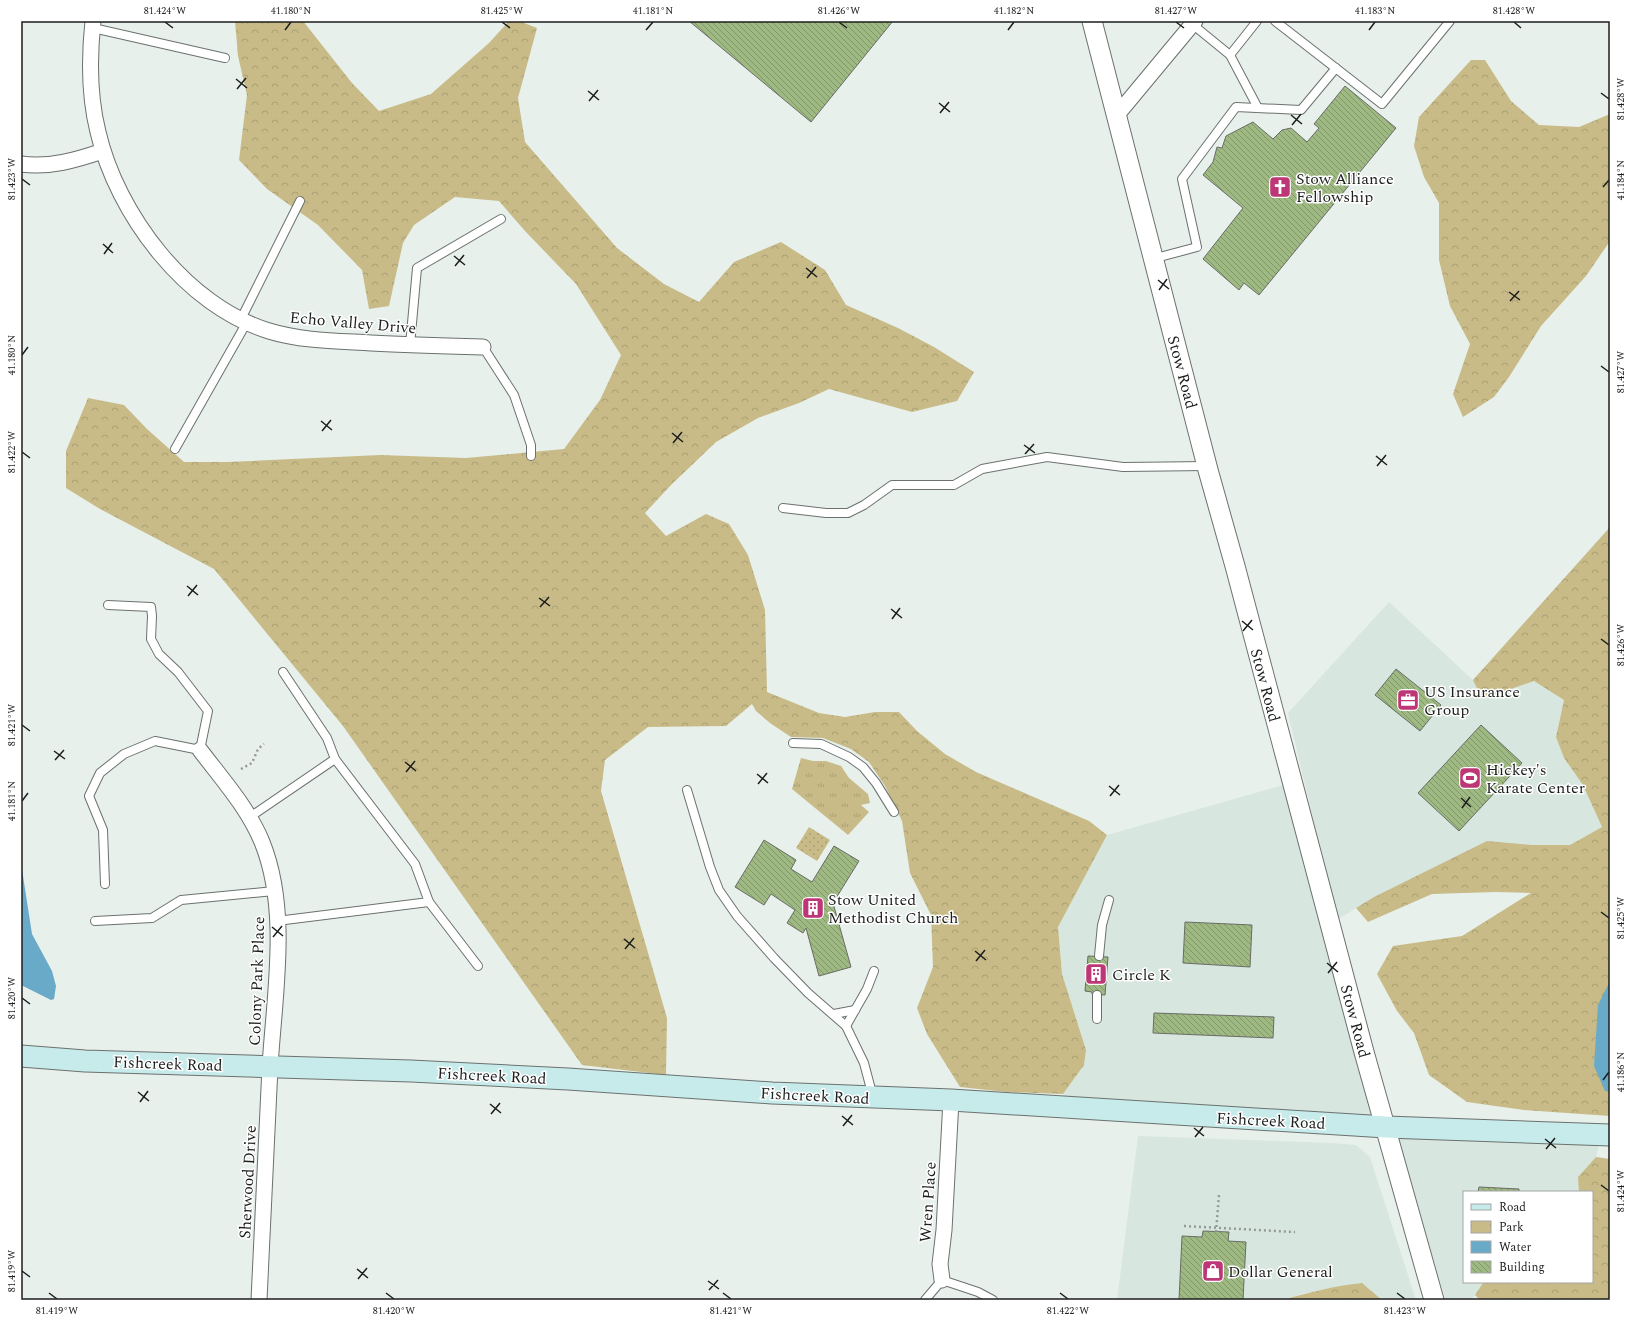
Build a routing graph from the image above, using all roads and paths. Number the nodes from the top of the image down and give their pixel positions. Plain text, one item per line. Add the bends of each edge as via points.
1 (1092, 21) edge
2 (1257, 21) edge
3 (1275, 21) edge
4 (1450, 21) edge
5 (1193, 23) edge
6 (93, 25) edge
7 (1230, 55) junction
8 (225, 58) dead end
9 (1336, 68) junction
10 (1258, 108) junction
11 (1116, 116) junction
12 (103, 151) junction
13 (21, 164) edge
14 (300, 201) dead end
15 (501, 219) dead end
16 (1152, 259) junction
17 (244, 321) junction
18 (410, 345) junction
19 (483, 346) joint
20 (175, 449) dead end
21 (531, 456) dead end
22 (1207, 466) junction
23 (783, 508) dead end
24 (108, 604) dead end
25 (283, 672) dead end
26 (792, 743) dead end
27 (264, 744) dead end
28 (200, 750) junction
29 (335, 759) junction
30 (241, 769) dead end
31 (687, 790) dead end
32 (894, 812) dead end
33 (250, 817) junction
34 (105, 884) dead end
35 (274, 891) junction
36 (1109, 900) dead end
37 (429, 902) junction
38 (95, 922) dead end
39 (277, 922) junction
40 (1099, 956) dead end
41 (478, 966) dead end
42 (874, 971) dead end
43 (1097, 995) dead end
44 (855, 1010) junction
45 (834, 1014) junction
46 (1097, 1019) dead end
47 (846, 1026) junction
48 (21, 1056) edge
49 (270, 1066) junction
50 (873, 1098) junction
51 (951, 1100) junction
52 (1386, 1127) junction
53 (1610, 1135) edge
54 (1219, 1195) dead end
55 (1184, 1226) dead end
56 (1216, 1228) junction
57 (1216, 1232) dead end
58 (1295, 1232) dead end
59 (942, 1280) junction
60 (259, 1300) edge
61 (925, 1300) edge
62 (993, 1300) edge
63 (1434, 1300) edge

1 - 11 street, Stow Road
2 - 7 lane
3 - 9 lane
4 - 9 lane via 1382,104
5 - 7 lane
5 - 11 street
6 - 8 lane
6 - 12 street, Echo Valley Drive via 91,84
7 - 10 lane
9 - 10 lane via 1301,110
10 - 16 lane via 1236,107 1182,179 1196,247
11 - 16 street, Stow Road
12 - 13 street via 67,162 47,165
12 - 17 street, Echo Valley Drive via 128,209 160,253 185,280 210,301
14 - 17 lane
15 - 18 lane via 417,268
16 - 22 street, Stow Road
17 - 18 street, Echo Valley Drive via 284,335 329,341
17 - 20 lane
18 - 19 street, Echo Valley Drive
19 - 21 lane via 514,395 531,445
22 - 23 lane via 1122,467 1047,457 982,469 954,485 892,485 848,513
22 - 52 street, Stow Road
24 - 28 lane via 151,607 150,640 208,711
25 - 29 lane via 327,738
26 - 32 lane via 821,744 849,757 863,767
27 - 30 path via 258,749 252,763
28 - 33 street, Colony Park Place
28 - 34 lane via 155,741 124,754 100,773 89,796 103,830
29 - 33 lane
29 - 37 lane via 414,864
31 - 45 lane via 719,890 737,916 774,958 808,993
33 - 35 street, Colony Park Place via 268,861
35 - 38 lane via 181,900 152,918
35 - 39 street, Colony Park Place
36 - 40 lane via 1102,924
37 - 39 lane
37 - 41 lane
39 - 49 street, Colony Park Place
42 - 44 lane
43 - 46 lane
44 - 45 lane
44 - 47 lane
45 - 47 lane
47 - 50 lane via 864,1063
48 - 49 main road, Fishcreek Road via 90,1061
49 - 50 main road, Fishcreek Road via 568,1079
49 - 60 street, Sherwood Drive
50 - 51 main road, Fishcreek Road
51 - 52 main road, Fishcreek Road
51 - 59 street, Wren Place via 940,1264
52 - 53 main road, Fishcreek Road
52 - 63 street, Stow Road
54 - 56 path
55 - 56 path
56 - 57 path
56 - 58 path
59 - 61 lane
59 - 62 lane

